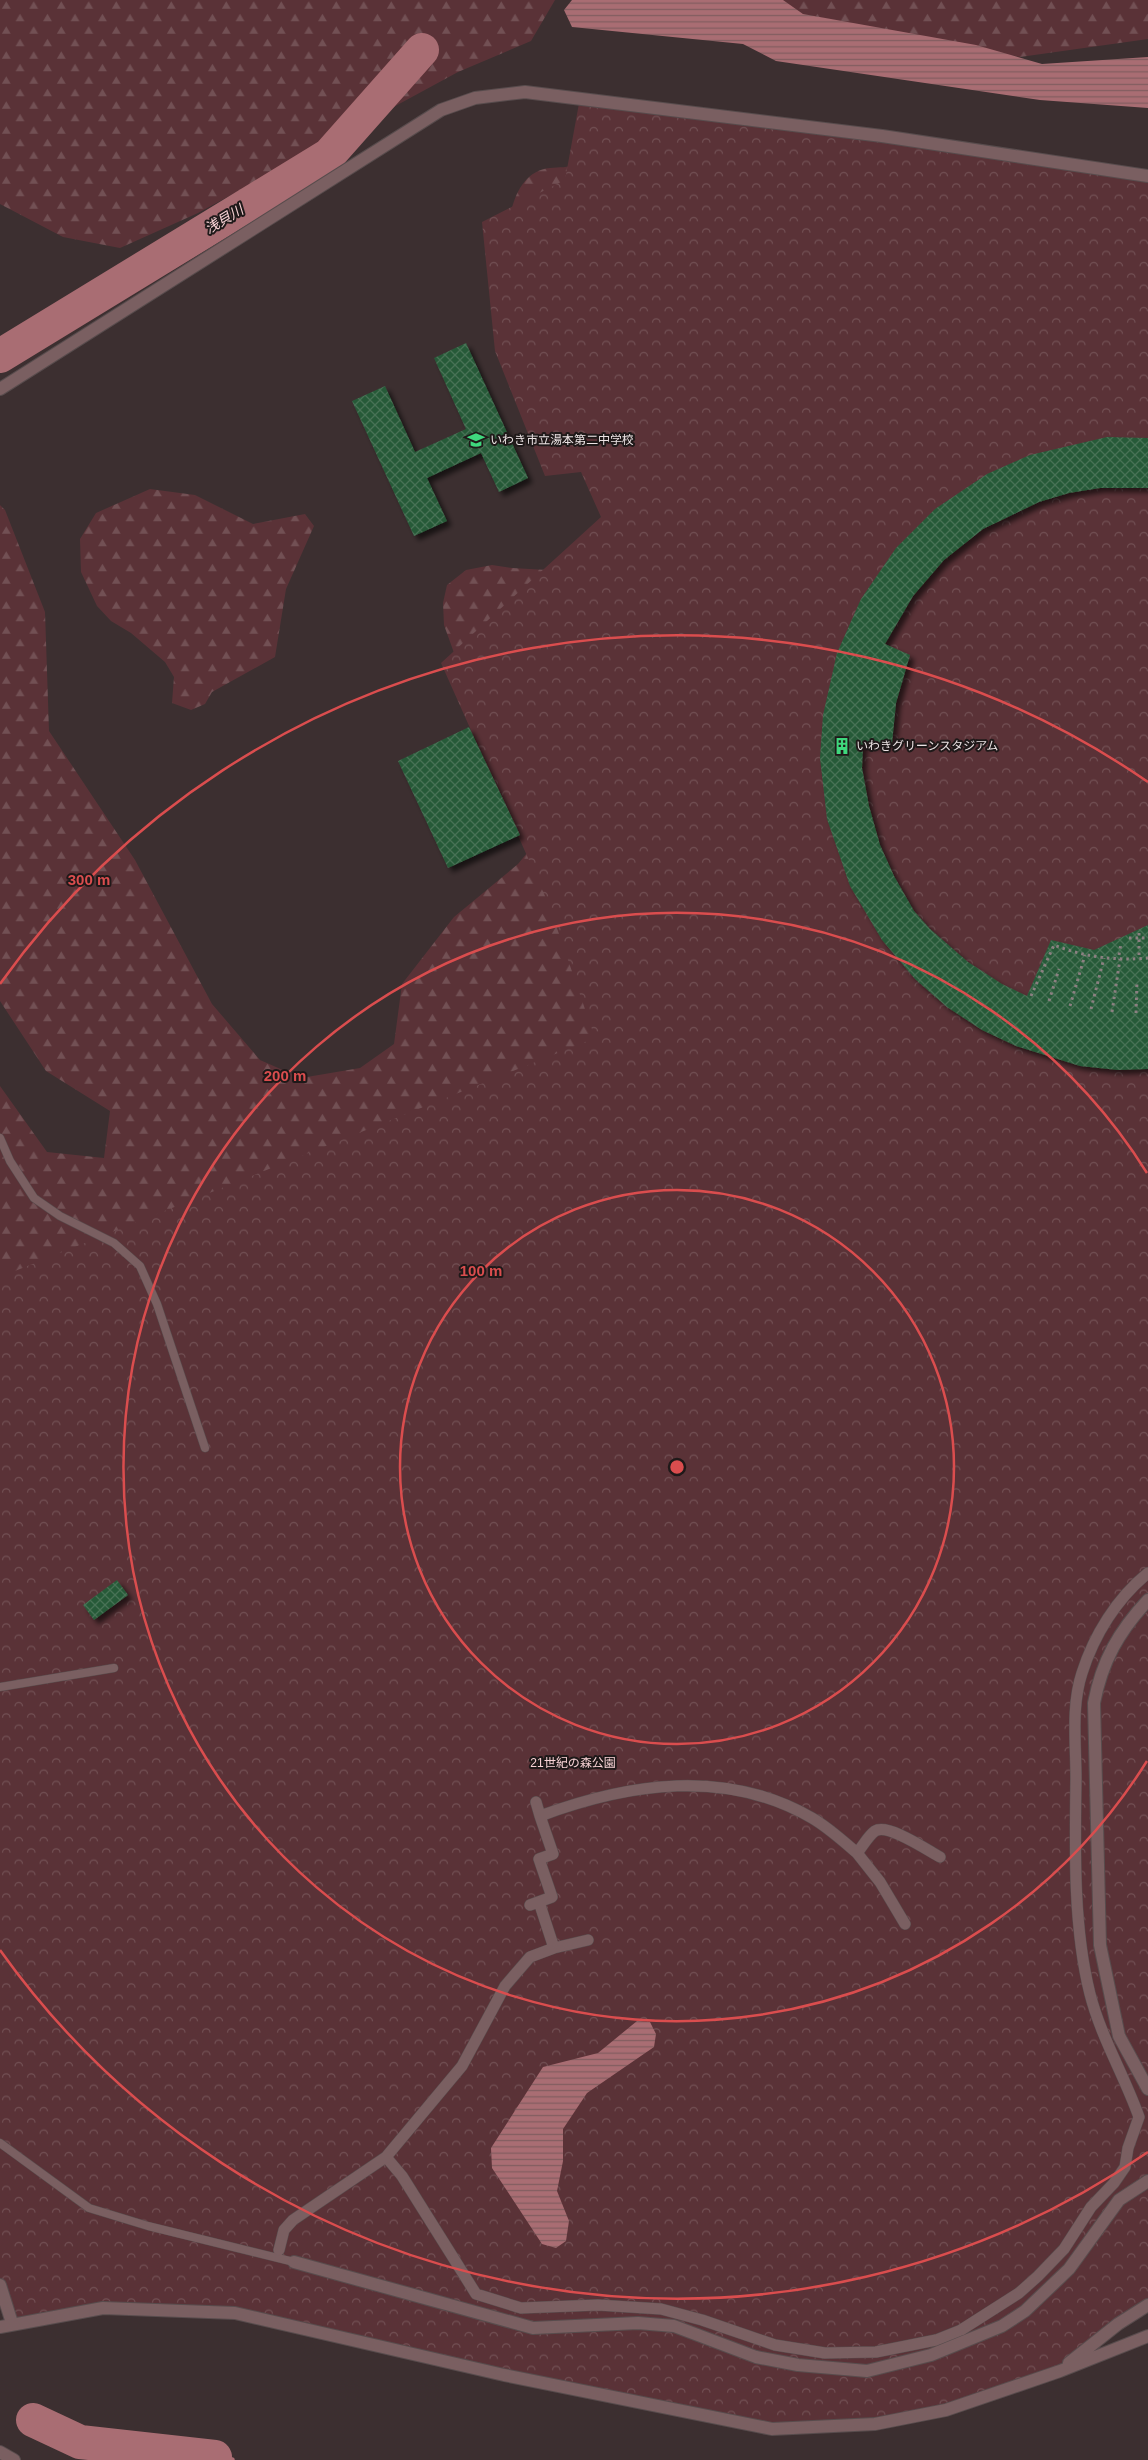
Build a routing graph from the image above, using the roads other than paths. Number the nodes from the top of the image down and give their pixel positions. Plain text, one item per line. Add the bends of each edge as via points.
1 (1148, 176) edge
2 (0, 389) edge
3 (0, 1138) edge
4 (205, 1448) dead end
5 (1148, 1573) edge
6 (1148, 1600) edge
7 (114, 1668) dead end
8 (0, 1687) edge
9 (536, 1802) dead end
10 (540, 1816) junction
11 (857, 1853) junction
12 (940, 1857) dead end
13 (905, 1924) dead end
14 (588, 1940) dead end
15 (554, 1948) junction
16 (1148, 2089) edge
17 (0, 2143) edge
18 (386, 2157) junction
19 (1148, 2181) edge
20 (279, 2250) dead end
21 (294, 2262) joint
22 (0, 2286) edge
23 (1148, 2304) edge
24 (6, 2325) edge
25 (1148, 2336) edge
26 (1060, 2371) junction
27 (0, 2452) edge
28 (14, 2460) edge

1 - 2 street via 882,136 580,98 525,92 475,98 441,110
3 - 4 lane via 10,1161 34,1198 60,1216 114,1243 140,1266 157,1304
5 - 18 street via 1123,1596 1108,1618 1082,1672 1075,1742 1076,1861 1082,1951 1098,2021 1139,2117 1125,2167 1091,2207 1064,2249 1019,2293 961,2330 936,2340 849,2354 775,2345 661,2309 598,2305 521,2308 476,2294 402,2176
6 - 16 street via 1131,1618 1107,1657 1094,1703 1100,1945 1119,2036
7 - 8 lane
9 - 10 street
10 - 11 street via 646,1787 713,1786 791,1807 831,1831
10 - 15 street via 553,1854 539,1859 552,1897 534,1904
11 - 12 street via 874,1832 890,1829
11 - 13 street via 880,1882
14 - 15 street
15 - 18 street via 530,1957 505,1986 462,2066
17 - 21 lane via 89,2208
18 - 20 street via 293,2220 284,2230
19 - 21 street via 1119,2200 1069,2269 1025,2311 1002,2326 949,2348 893,2367 867,2372 756,2357 674,2326 638,2323 533,2328
22 - 24 street
23 - 26 street
24 - 26 street via 103,2308 235,2313 504,2375 772,2429 875,2424 946,2410
25 - 26 street
27 - 28 street

